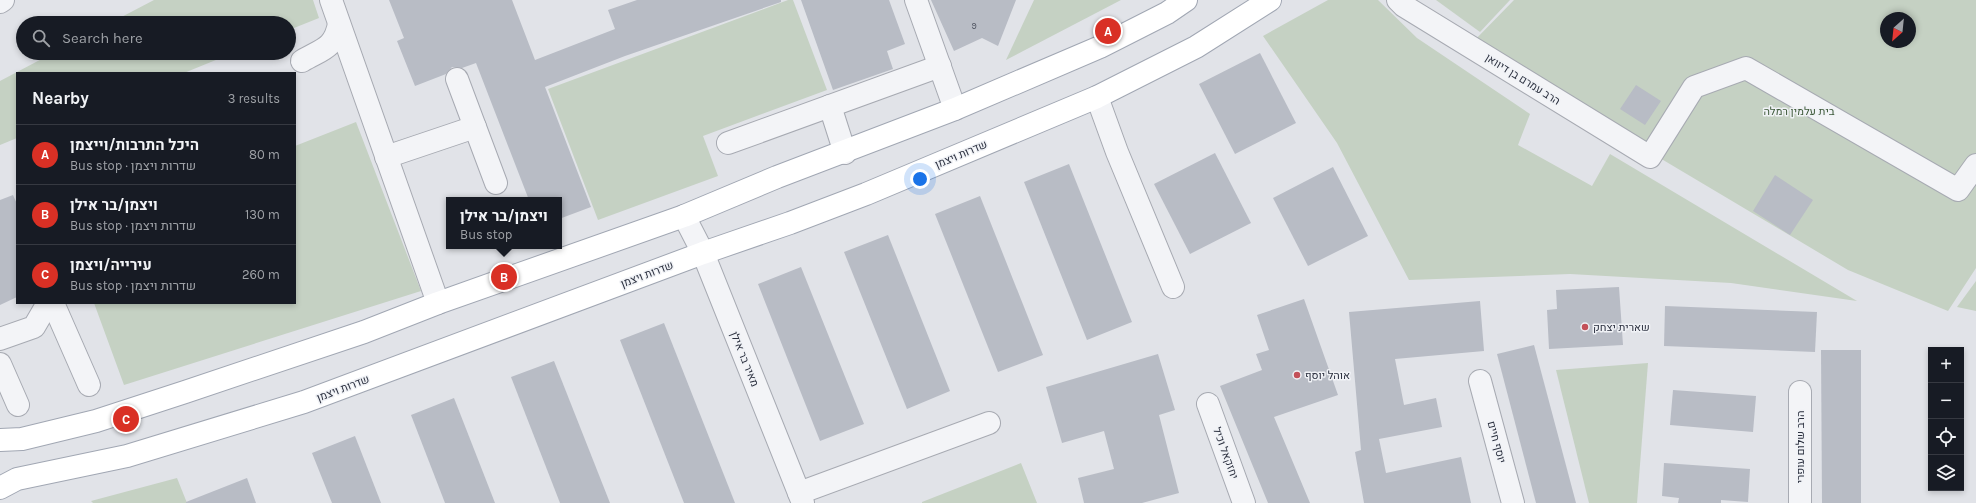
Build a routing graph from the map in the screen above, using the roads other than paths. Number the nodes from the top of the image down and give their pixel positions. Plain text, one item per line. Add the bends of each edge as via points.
1 (331, 0) edge
2 (916, 0) edge
3 (1186, 0) edge
4 (1270, 0) edge
5 (1398, 0) edge
6 (339, 24) junction
7 (353, 63) junction
8 (940, 66) junction
9 (457, 79) dead end
10 (1098, 97) junction
11 (830, 106) junction
12 (955, 109) junction
13 (475, 127) junction
14 (728, 143) dead end
15 (845, 152) junction
16 (386, 157) junction
17 (1976, 165) edge
18 (496, 183) dead end
19 (684, 216) junction
20 (703, 253) junction
21 (1173, 287) dead end
22 (438, 303) junction
23 (47, 304) edge
24 (53, 304) edge
25 (0, 339) edge
26 (0, 364) edge
27 (1480, 381) dead end
28 (89, 385) dead end
29 (1800, 392) dead end
30 (1208, 404) dead end
31 (18, 405) dead end
32 (989, 423) dead end
33 (0, 440) edge
34 (0, 488) edge
35 (801, 498) edge
36 (1244, 503) edge
37 (1513, 503) edge
38 (1800, 503) edge

1 - 6 street
2 - 8 street
3 - 12 main road via 1167,13 1100,48
4 - 10 main road, שדרות ויצמן via 1196,47
5 - 17 street, הרב עמרם בן דיוואן via 1650,157 1694,87 1746,68 1958,190
6 - 7 street
6 - 7 street via 333,43 302,60 336,55
7 - 16 street
8 - 11 street
8 - 12 street
9 - 13 street
10 - 20 main road, שדרות ויצמן via 866,194
10 - 21 street via 1117,152
11 - 14 street
11 - 15 street
12 - 15 main road
13 - 16 street
13 - 18 street
15 - 19 main road
16 - 22 street
19 - 20 street, מאיר בר אילן
19 - 22 main road
20 - 34 main road, שדרות ויצמן via 304,402 128,456 17,479
20 - 35 street, מאיר בר אילן
22 - 33 main road via 364,332 96,421 22,439
23 - 25 street via 34,327
24 - 28 street
26 - 31 street
27 - 37 street, יוסף חיים
29 - 38 street, הרב שלום עופרי
30 - 36 street, יחזקאל וכיל
32 - 35 street

